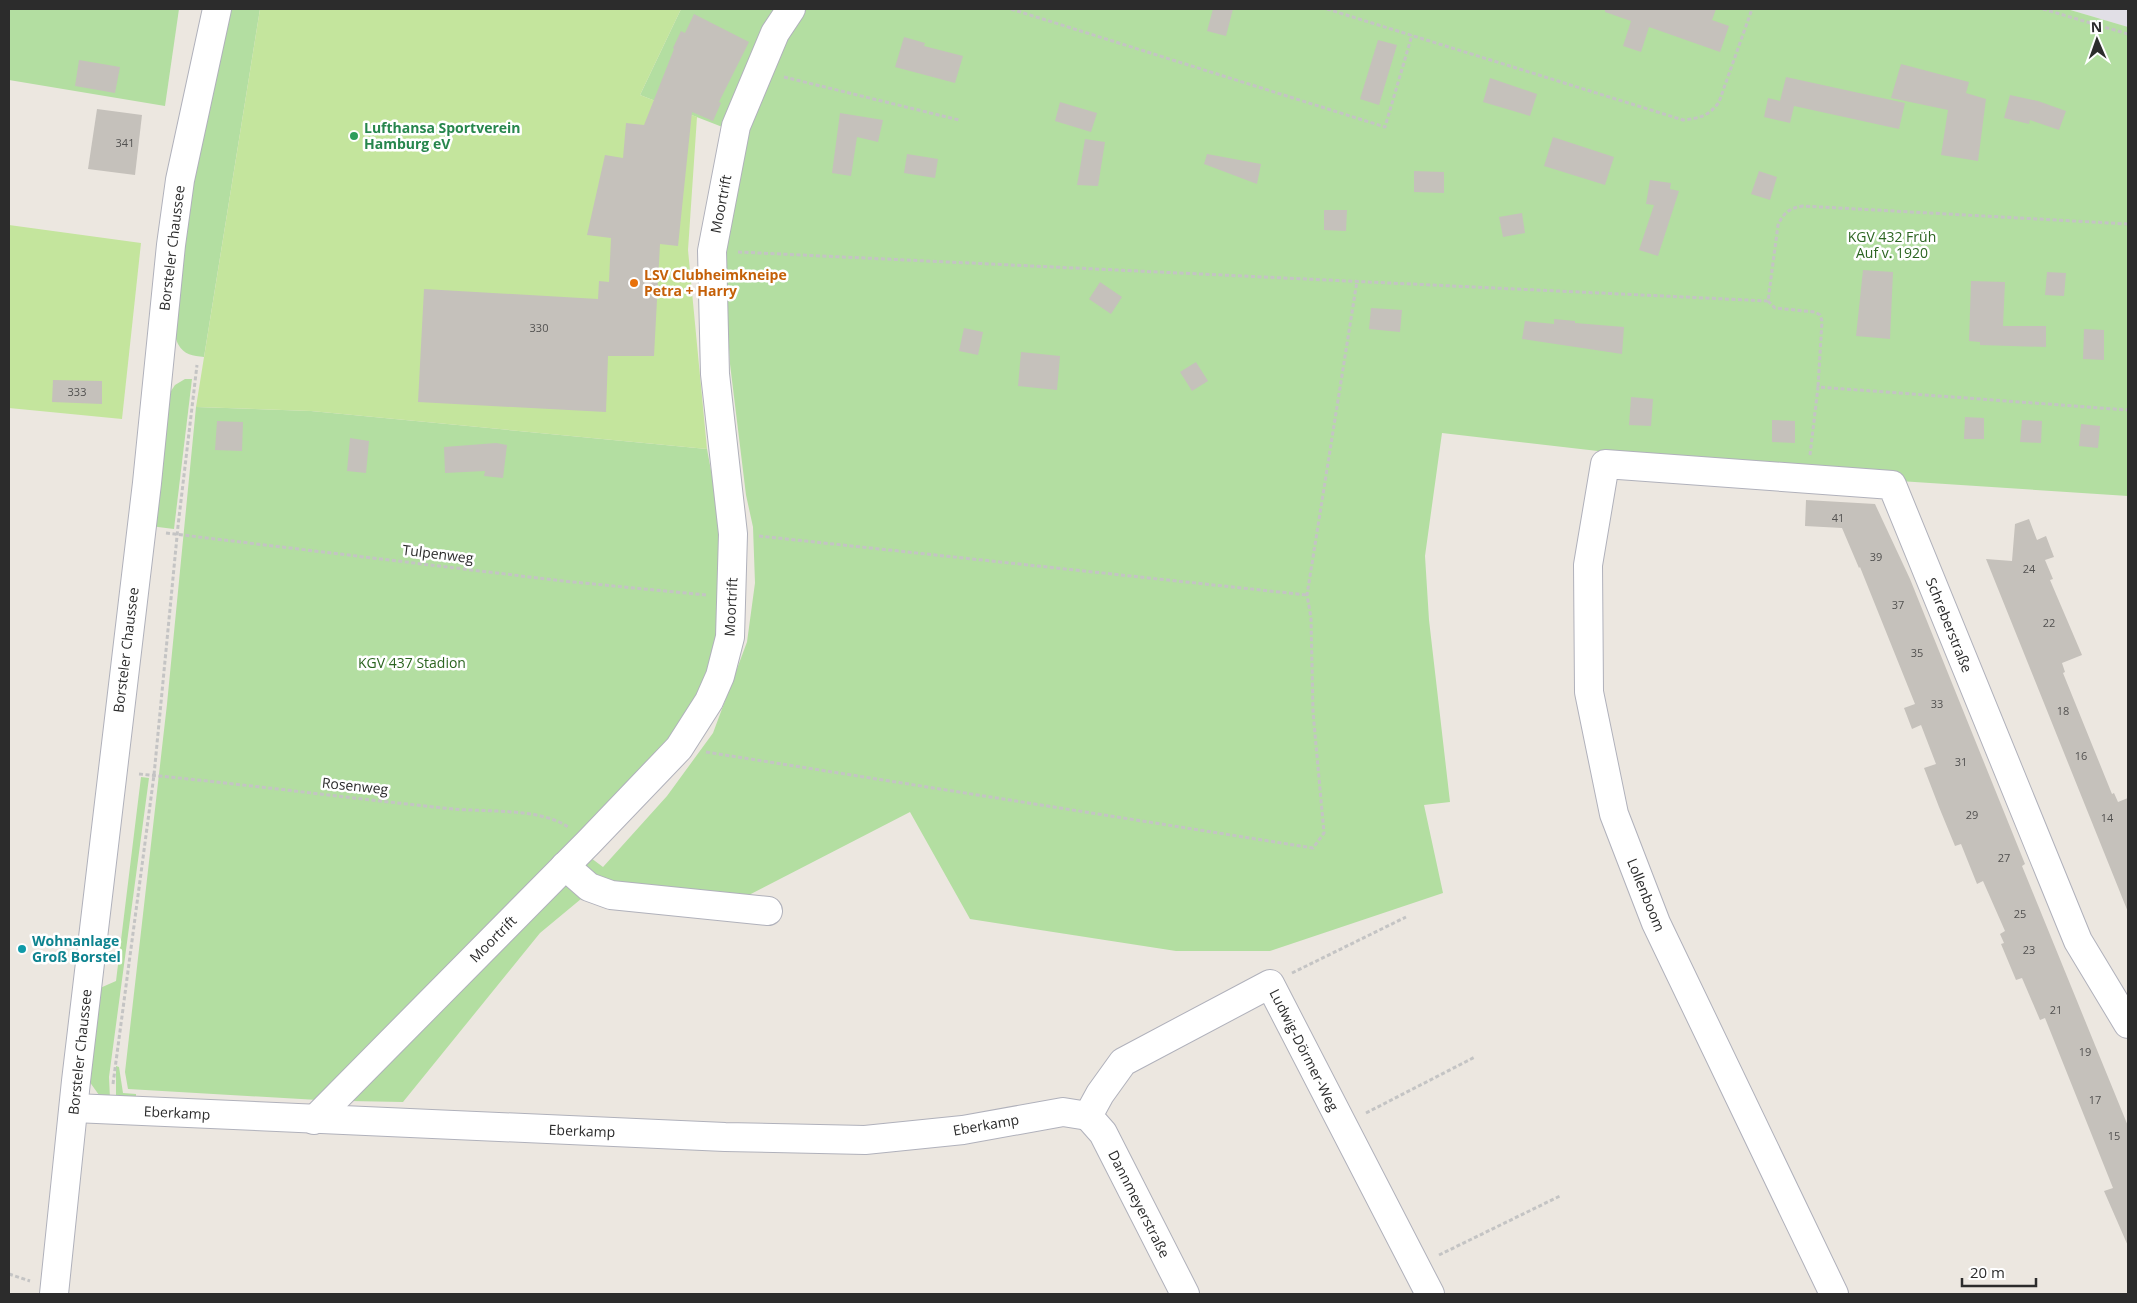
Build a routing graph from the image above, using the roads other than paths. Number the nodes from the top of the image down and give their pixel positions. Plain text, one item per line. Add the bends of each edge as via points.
1 (216, 9) edge
2 (791, 9) edge
3 (1605, 464) joint
4 (565, 866) junction
5 (768, 911) dead end
6 (2127, 1020) edge
7 (74, 1108) junction
8 (1088, 1116) junction
9 (314, 1120) junction
10 (43, 1291) edge
11 (1185, 1294) edge
12 (1430, 1294) edge
13 (1834, 1294) edge

1 - 7 street, Borsteler Chaussee via 180,180
2 - 4 street, Moortrift via 775,32 736,126 712,251 715,374 733,534 730,636 720,676 709,701 679,748
3 - 6 street, Schreberstraße via 1892,485 2078,941
3 - 13 street, Lollenboom via 1588,565 1589,692 1614,814 1656,923
4 - 5 street via 589,887 611,895
4 - 9 street, Moortrift
7 - 9 street, Eberkamp
7 - 10 street, Borsteler Chaussee
8 - 9 street, Eberkamp via 1063,1112 963,1130 865,1140
8 - 11 street, Dannmeyerstraße via 1103,1133
8 - 12 street, Ludwig-Dörmer-Weg via 1123,1062 1270,984

